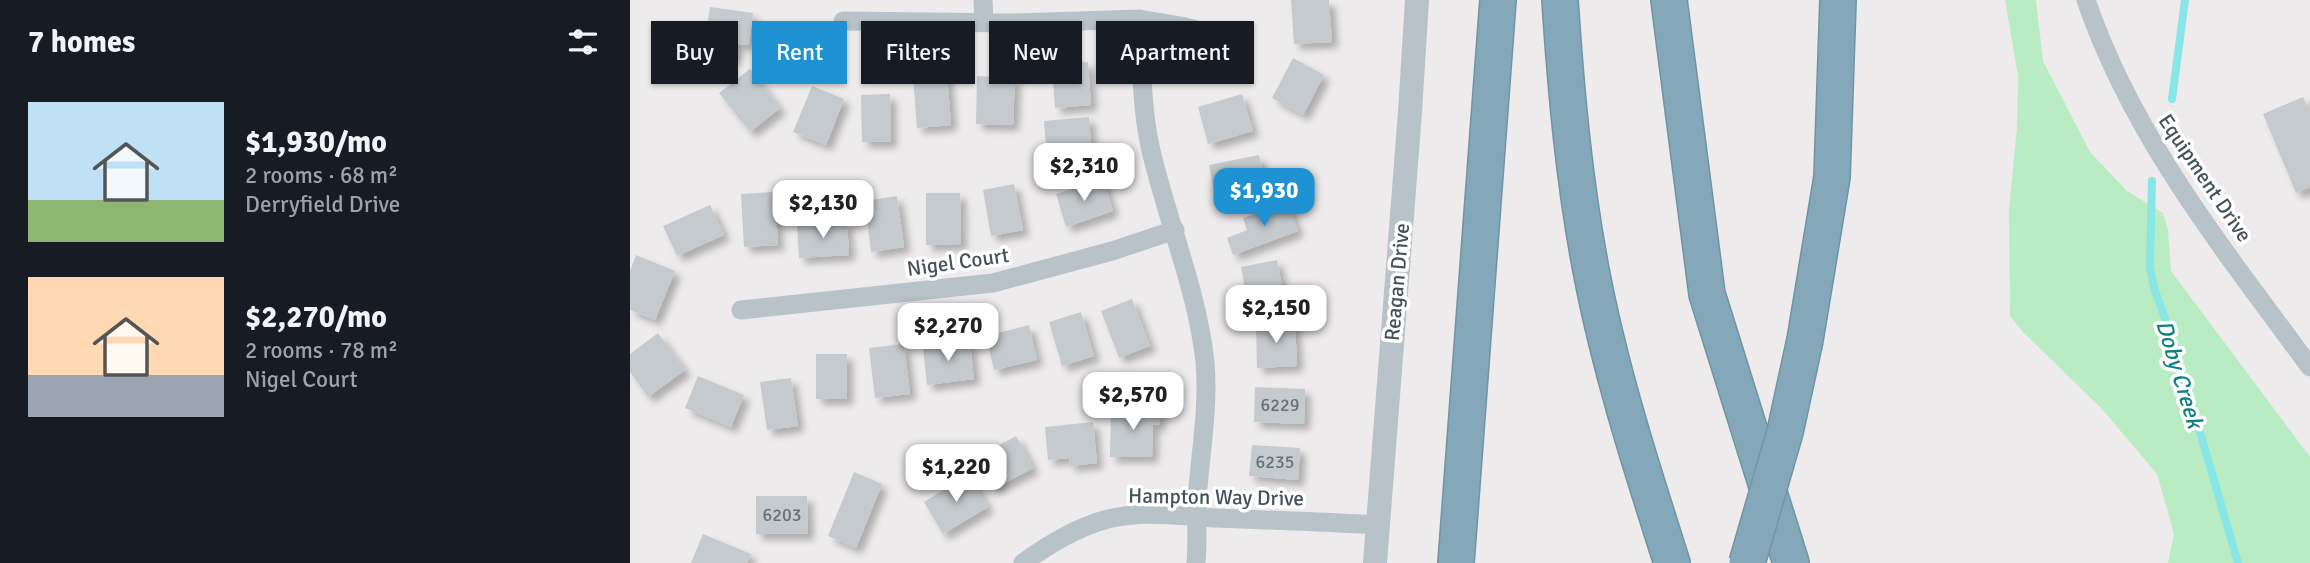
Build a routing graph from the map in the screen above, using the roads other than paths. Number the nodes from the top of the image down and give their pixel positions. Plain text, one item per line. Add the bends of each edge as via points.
1 (983, 0) edge
2 (1417, 0) edge
3 (1498, 0) edge
4 (1560, 0) edge
5 (1669, 0) edge
6 (1838, 0) edge
7 (2087, 0) edge
8 (1139, 19) junction
9 (847, 21) edge
10 (1151, 21) edge
11 (984, 22) junction
12 (1175, 230) junction
13 (741, 310) dead end
14 (2310, 367) edge
15 (1196, 517) junction
16 (1377, 525) junction
17 (1023, 563) edge
18 (1196, 563) edge
19 (1375, 563) edge
20 (1456, 563) edge
21 (1672, 563) edge
22 (1747, 563) edge
23 (1791, 563) edge

1 - 11 street
2 - 16 street, Reagan Drive
3 - 20 highway
4 - 21 highway via 1568,113 1592,273 1634,446
5 - 23 highway via 1707,294
6 - 22 highway, bridge via 1832,177 1785,432
7 - 14 street, Equipment Drive via 2124,90 2179,187
8 - 10 street
8 - 11 street
8 - 12 street via 1150,146
9 - 11 street
12 - 13 street, Nigel Court via 993,283
12 - 15 street via 1205,363
15 - 16 street, Hampton Way Drive
15 - 17 street, Hampton Way Drive via 1110,519 1048,545
15 - 18 street
16 - 19 street, Reagan Drive

